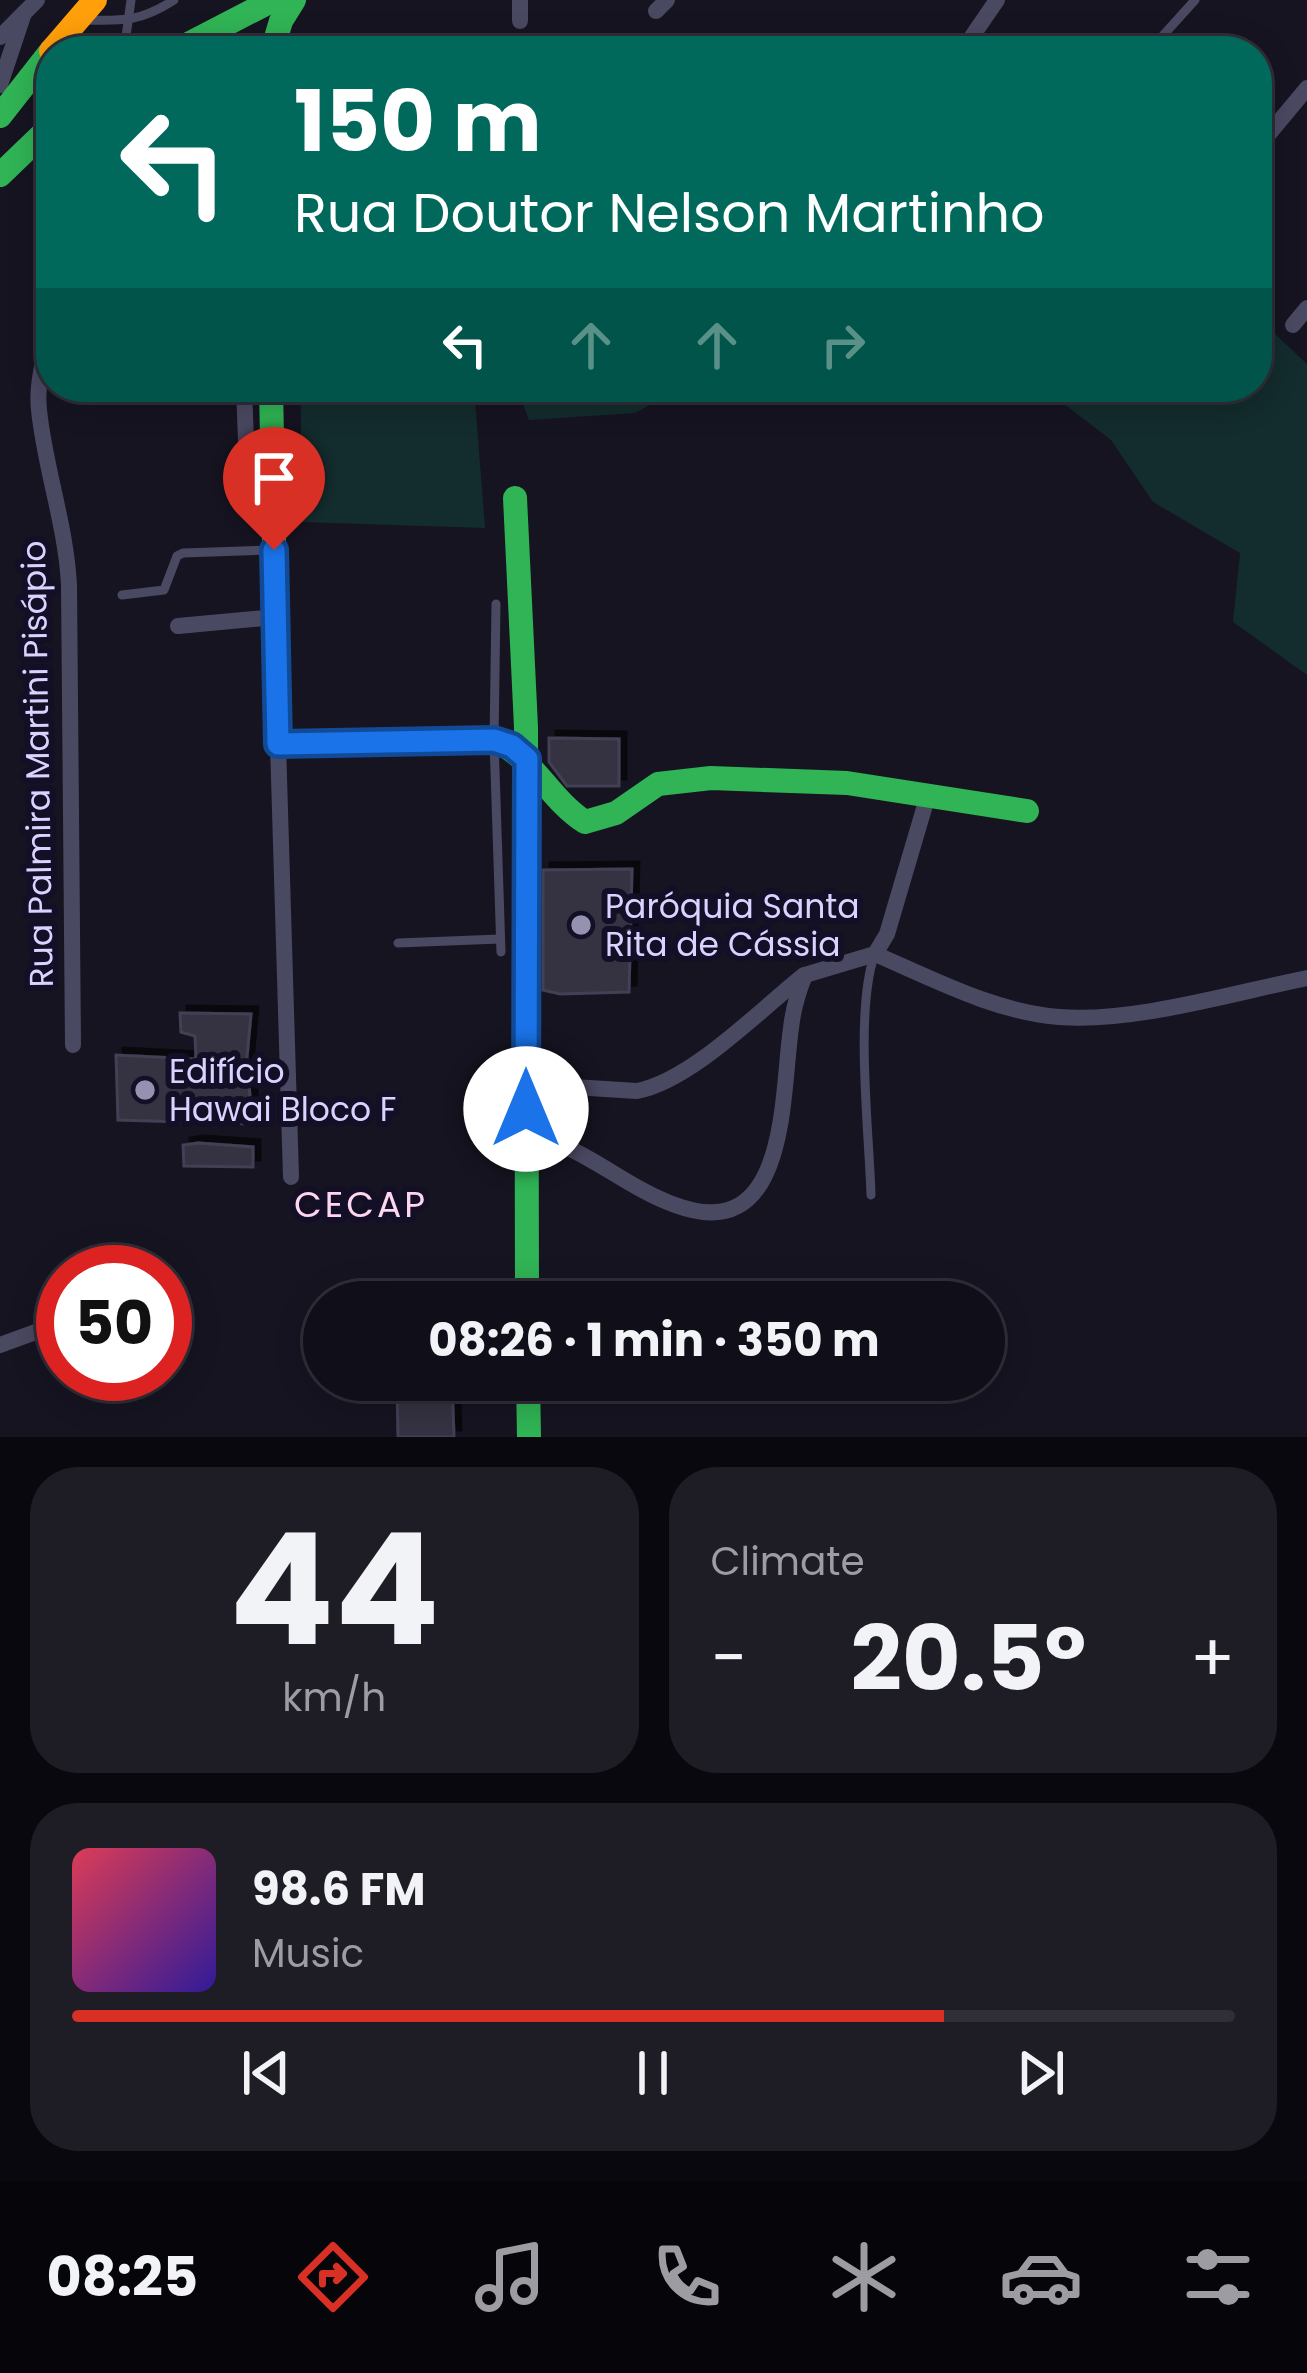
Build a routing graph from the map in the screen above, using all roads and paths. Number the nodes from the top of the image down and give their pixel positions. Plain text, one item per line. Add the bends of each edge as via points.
1 (95, 0) edge
2 (131, 0) edge
3 (175, 0) edge
4 (273, 0) edge
5 (294, 0) edge
6 (520, 0) edge
7 (997, 0) edge
8 (1196, 0) edge
9 (31, 7) edge
10 (125, 21) junction
11 (520, 21) dead end
12 (73, 33) edge
13 (124, 36) edge
14 (204, 36) edge
15 (276, 36) edge
16 (972, 36) edge
17 (1164, 36) edge
18 (0, 37) edge
19 (36, 70) edge
20 (0, 85) edge
21 (1307, 88) edge
22 (0, 116) edge
23 (1272, 130) edge
24 (36, 140) edge
25 (0, 175) edge
26 (1307, 308) edge
27 (1293, 325) dead end
28 (39, 402) edge
29 (245, 402) edge
30 (271, 402) edge
31 (273, 485) junction
32 (514, 497) dead end
33 (274, 550) junction
34 (122, 595) dead end
35 (496, 604) dead end
36 (276, 617) junction
37 (178, 626) dead end
38 (494, 740) junction
39 (278, 744) junction
40 (527, 759) junction
41 (928, 794) junction
42 (1027, 811) dead end
43 (500, 939) junction
44 (398, 943) dead end
45 (501, 952) dead end
46 (874, 954) junction
47 (805, 975) junction
48 (1307, 979) edge
49 (73, 1045) dead end
50 (526, 1084) junction
51 (526, 1134) junction
52 (290, 1177) dead end
53 (871, 1195) dead end
54 (527, 1281) edge
55 (36, 1332) edge
56 (0, 1345) edge
57 (528, 1401) edge
58 (529, 1437) edge

1 - 12 main road
2 - 10 lane
3 - 10 lane
4 - 14 main road
5 - 15 main road
6 - 11 street
7 - 16 street
8 - 17 lane
9 - 18 street
9 - 20 street
10 - 12 lane
10 - 13 lane
19 - 22 main road
21 - 23 street
24 - 25 main road
26 - 27 street
28 - 49 street, Rua Palmira Martini Pisápio via 67,545
29 - 31 street via 247,468
30 - 31 main road
31 - 33 main road
32 - 40 main road
33 - 34 lane via 182,553 164,590
33 - 36 main road
35 - 38 lane
36 - 37 street
36 - 39 main road
38 - 39 main road
38 - 40 main road
38 - 43 lane
39 - 52 street
40 - 41 main road via 562,811 585,823 618,813 642,789 664,782 784,778
40 - 50 main road
41 - 42 main road
41 - 46 street
43 - 44 lane
43 - 45 lane
46 - 47 street
46 - 48 street via 974,997 1057,1017 1115,1016
46 - 53 lane via 866,1014
47 - 50 street via 655,1088
47 - 51 street via 791,1025 783,1119 767,1176 752,1196 704,1214 556,1139
50 - 51 main road
51 - 54 main road
55 - 56 street
57 - 58 main road

